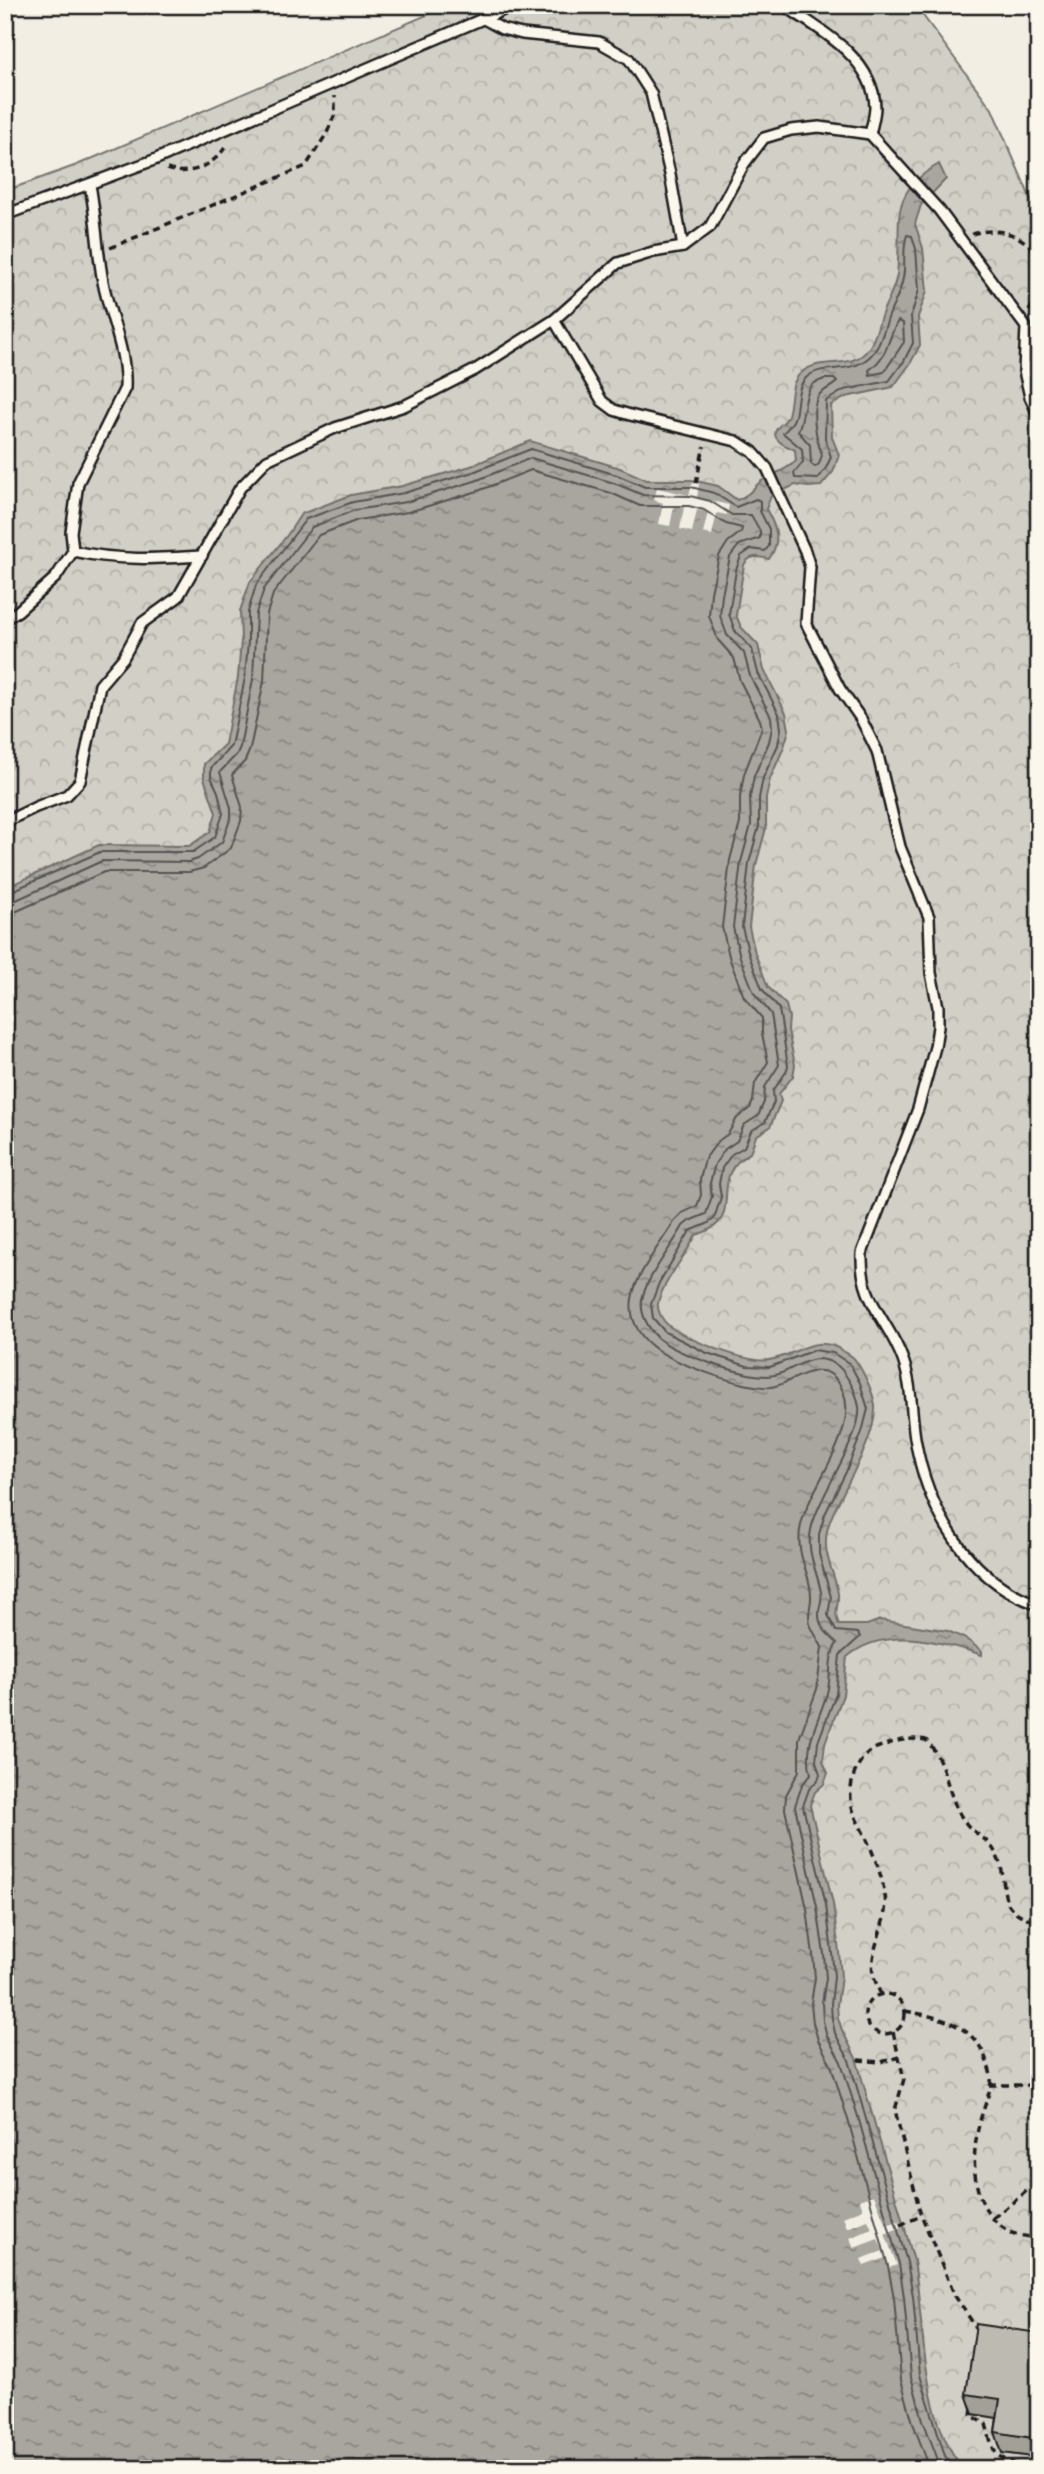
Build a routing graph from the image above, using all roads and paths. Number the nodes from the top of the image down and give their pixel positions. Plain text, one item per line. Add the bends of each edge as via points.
1 (515, 5) edge
2 (783, 5) edge
3 (484, 19) junction
4 (333, 83) junction
5 (229, 127) junction
6 (870, 134) junction
7 (154, 160) junction
8 (90, 185) junction
9 (5, 215) edge
10 (961, 240) junction
11 (683, 247) junction
12 (100, 252) junction
13 (1038, 255) edge
14 (554, 320) junction
15 (1039, 416) edge
16 (707, 434) junction
17 (696, 484) dead end
18 (73, 551) junction
19 (202, 556) junction
20 (5, 619) edge
21 (5, 822) edge
22 (1039, 1605) edge
23 (1039, 1922) edge
24 (881, 1994) junction
25 (905, 2011) junction
26 (893, 2032) junction
27 (900, 2057) junction
28 (858, 2060) dead end
29 (1039, 2080) edge
30 (990, 2085) junction
31 (1033, 2085) junction
32 (1039, 2098) edge
33 (1039, 2179) edge
34 (921, 2217) junction
35 (993, 2218) junction
36 (900, 2225) dead end
37 (1039, 2238) edge
38 (981, 2339) edge
39 (973, 2402) edge
40 (1027, 2469) edge

1 - 3 lane
2 - 6 lane via 839,42 854,60 871,86 875,107
3 - 4 lane
3 - 11 lane via 522,34 599,42 629,59 651,93
4 - 5 lane
4 - 12 path via 335,114 306,166
5 - 7 lane
5 - 7 path via 230,140 203,168 174,172
6 - 10 lane
6 - 11 lane via 819,127 764,138 744,164 710,227
7 - 8 lane
8 - 9 lane
8 - 12 lane
10 - 13 path via 993,229 1027,242
10 - 15 lane via 1026,327 1024,371
11 - 14 lane via 618,263
12 - 18 lane via 126,371 125,388 78,483
14 - 16 lane via 602,401 630,415
14 - 19 lane via 475,370 404,407 335,428 267,460 240,488
16 - 17 path
16 - 22 lane via 736,441 753,452 766,468 806,551 810,567 806,622 877,751 900,847 929,917 938,1027 935,1046 918,1110 862,1253 865,1288 902,1358 916,1441 947,1531 999,1586
18 - 19 lane via 132,560
18 - 20 lane via 55,577
19 - 21 lane via 177,597 142,623 123,658 100,685 80,781 67,795
23 - 24 path via 1014,1913 1007,1904 997,1855 989,1842 965,1823 935,1749 926,1740 911,1737 875,1748 856,1770 851,1802 886,1898 873,1963
24 - 25 path via 899,1999
24 - 26 path via 866,2007 866,2020 880,2033
25 - 26 path via 902,2024
25 - 30 path via 948,2020 965,2029 985,2056
26 - 27 path
27 - 28 path via 881,2062
27 - 34 path via 904,2078 895,2110
29 - 31 path
30 - 31 path
30 - 35 path via 978,2127 974,2180
31 - 32 path
33 - 35 path
34 - 36 path
34 - 38 path via 955,2296
35 - 37 path via 1014,2234
39 - 40 path via 971,2415 986,2424 994,2453

